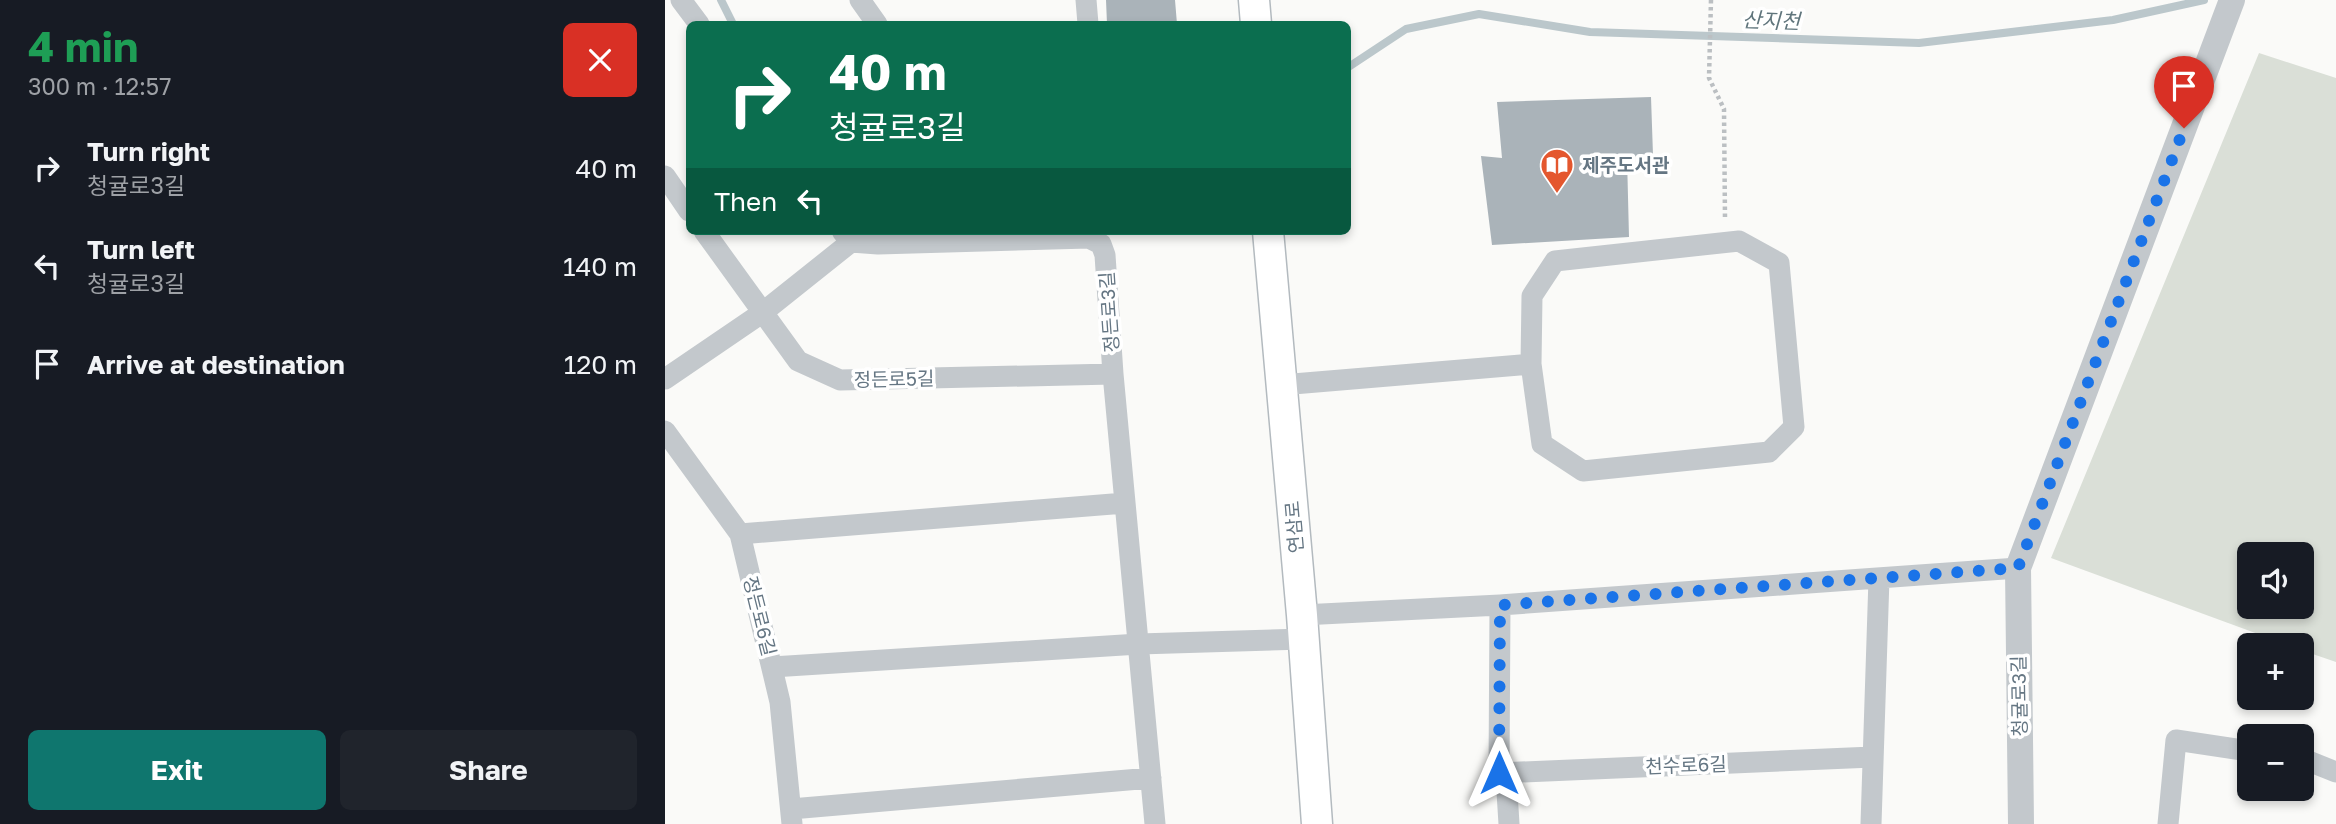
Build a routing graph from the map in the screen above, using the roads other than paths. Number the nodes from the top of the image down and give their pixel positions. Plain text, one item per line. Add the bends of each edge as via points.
1 (681, 0) edge
2 (860, 0) edge
3 (1086, 0) edge
4 (2232, 0) edge
5 (697, 21) edge
6 (875, 21) edge
7 (1088, 21) edge
8 (665, 176) edge
9 (686, 207) edge
10 (707, 235) edge
11 (1268, 235) edge
12 (847, 236) edge
13 (762, 313) junction
14 (1531, 365) junction
15 (1113, 374) junction
16 (665, 379) edge
17 (1281, 385) junction
18 (665, 431) edge
19 (1125, 503) junction
20 (740, 534) junction
21 (2018, 568) junction
22 (1879, 578) junction
23 (1500, 605) junction
24 (1303, 627) junction
25 (1139, 645) junction
26 (772, 667) junction
27 (2237, 749) edge
28 (1874, 757) junction
29 (2314, 763) edge
30 (2336, 772) edge
31 (1499, 773) junction
32 (1151, 778) junction
33 (791, 817) edge
34 (1155, 824) edge
35 (1317, 824) edge
36 (1509, 824) edge
37 (1871, 824) edge
38 (2021, 824) edge
39 (2168, 824) edge

1 - 5 street
2 - 6 street
3 - 7 street
4 - 21 street, 청귤로3길
8 - 9 street
10 - 13 street, 정든로5길
11 - 17 main road, 연삼로
12 - 13 street
12 - 15 street, 정든로3길 via 878,244 1089,238 1101,244
13 - 15 street, 정든로5길 via 798,361 840,380
13 - 16 street
14 - 14 street via 1532,296 1555,261 1739,241 1779,263 1794,427 1769,452 1583,471 1542,444
14 - 17 street
15 - 19 street, 정든로3길
17 - 24 main road, 연삼로
18 - 20 street, 정든로6길
19 - 20 street
19 - 25 street, 정든로3길
20 - 26 street, 정든로6길
21 - 22 street
21 - 38 street, 청귤로3길
22 - 23 street
22 - 28 street
23 - 24 street
23 - 31 street
24 - 25 street
24 - 35 main road, 연삼로
25 - 26 street
25 - 32 street, 정든로3길
26 - 33 street, 정든로6길 via 780,702
27 - 39 street via 2176,740
28 - 31 street, 천수로6길
28 - 37 street
29 - 30 street
31 - 36 street via 1507,792
32 - 33 street
32 - 34 street, 정든로3길

